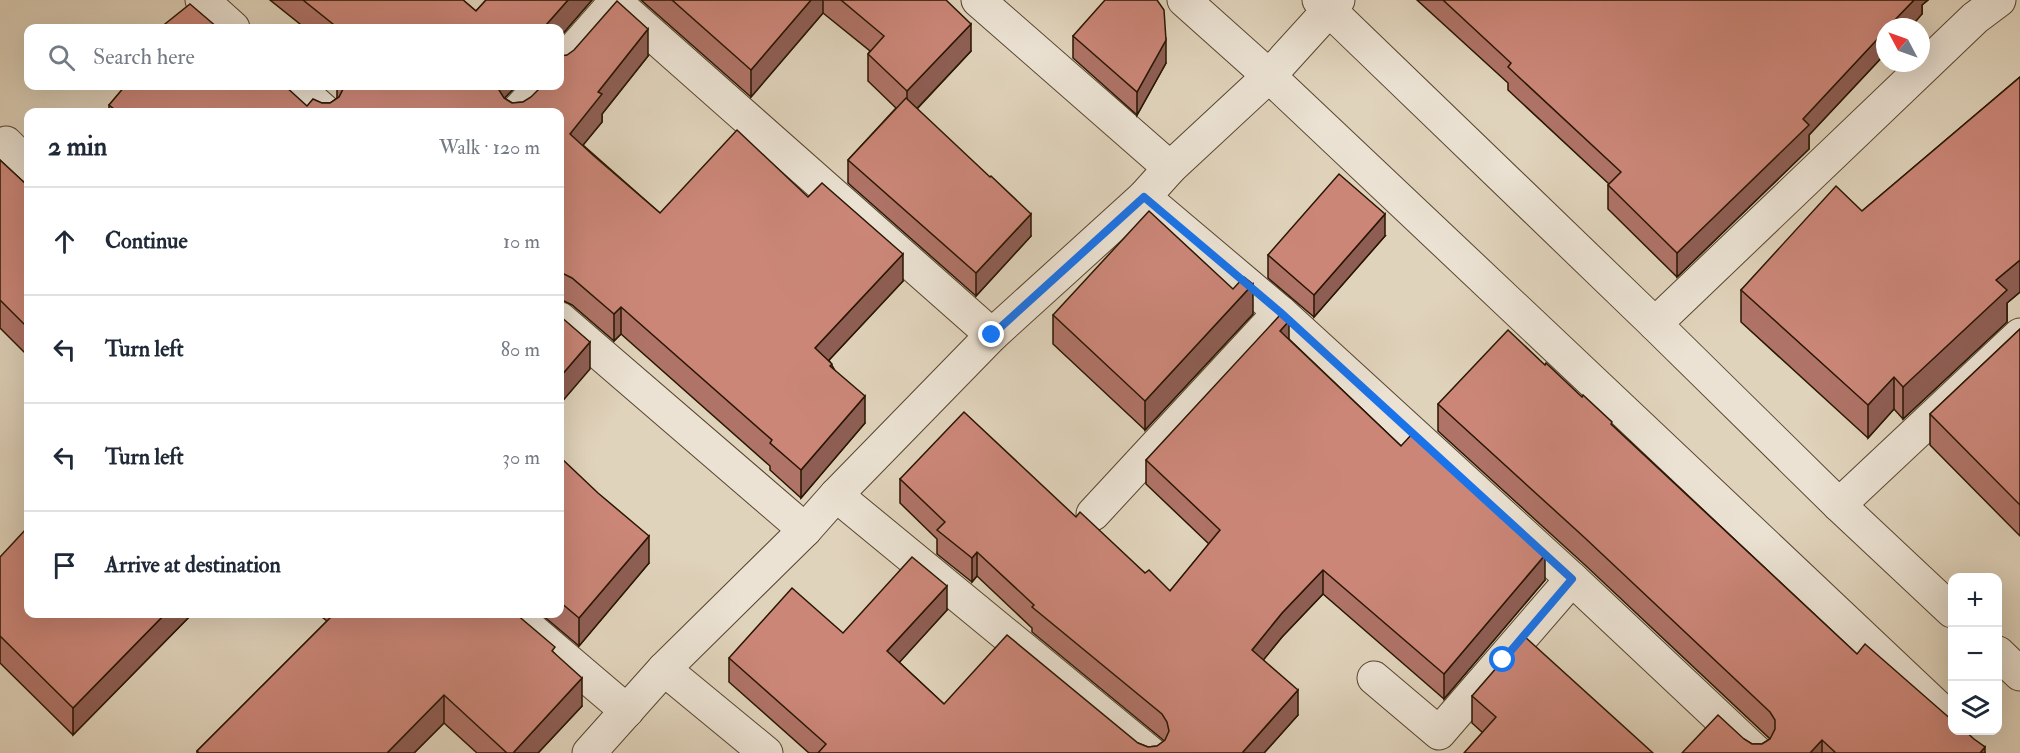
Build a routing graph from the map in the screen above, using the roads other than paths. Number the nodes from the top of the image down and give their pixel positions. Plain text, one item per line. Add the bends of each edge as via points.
1 (202, 0) edge
2 (978, 0) edge
3 (1184, 0) edge
4 (615, 1) edge
5 (1329, 3) edge
6 (1976, 6) edge
7 (229, 24) edge
8 (564, 59) edge
9 (1269, 76) junction
10 (300, 90) edge
11 (537, 90) edge
12 (321, 108) edge
13 (521, 108) edge
14 (1170, 168) junction
15 (1144, 197) junction
16 (1280, 312) junction
17 (564, 322) edge
18 (1655, 324) junction
19 (2020, 334) edge
20 (992, 335) junction
21 (836, 495) junction
22 (1839, 505) junction
23 (1093, 514) dead end
24 (805, 530) junction
25 (1572, 579) junction
26 (1948, 606) edge
27 (518, 618) edge
28 (2002, 657) edge
29 (664, 669) junction
30 (2020, 674) edge
31 (1374, 678) dead end
32 (627, 711) junction
33 (1948, 717) edge
34 (589, 753) edge
35 (766, 753) edge
36 (1150, 753) edge
37 (1757, 753) edge

1 - 7 street
2 - 14 street
3 - 9 street
4 - 8 street
4 - 20 street
5 - 9 street
5 - 18 street
6 - 18 street
9 - 14 street
9 - 33 street
10 - 12 street
11 - 13 street
14 - 15 street
15 - 16 street
15 - 20 street
16 - 23 street
16 - 25 street
17 - 24 street
18 - 22 street
19 - 22 street
20 - 21 street
21 - 24 street
21 - 36 street
22 - 26 street
24 - 29 street
25 - 31 street via 1439,733
25 - 37 street
27 - 32 street
28 - 30 street
29 - 32 street
29 - 35 street
32 - 34 street

